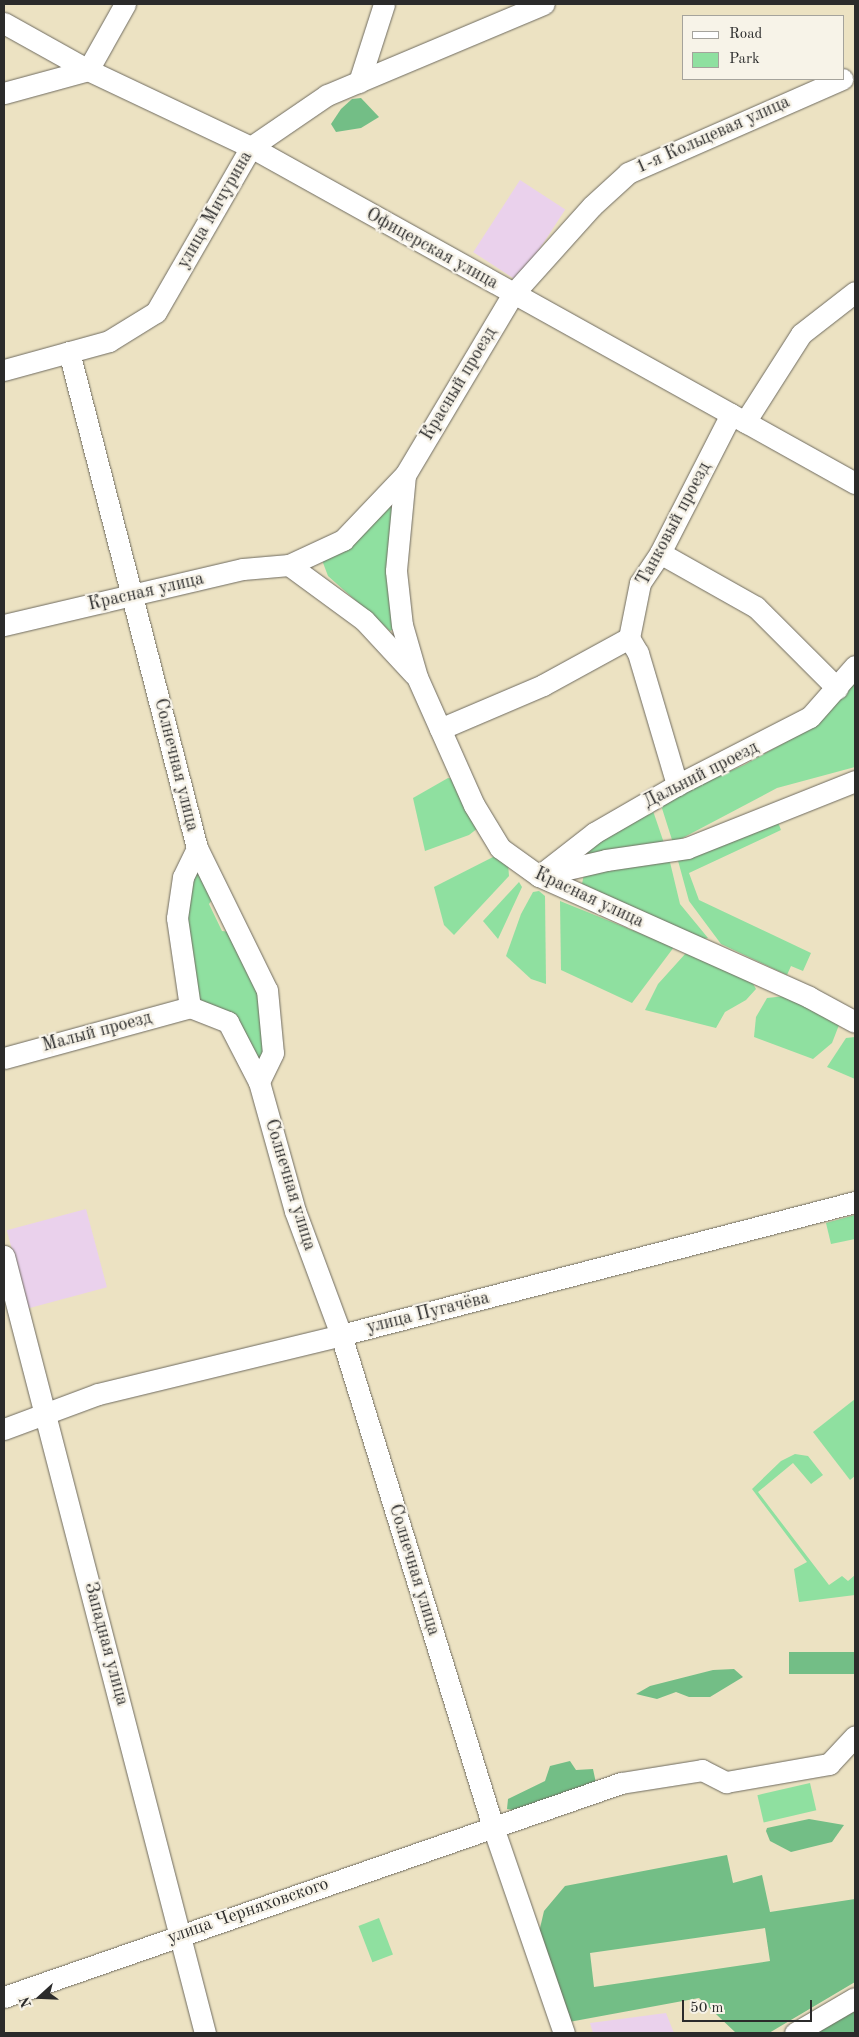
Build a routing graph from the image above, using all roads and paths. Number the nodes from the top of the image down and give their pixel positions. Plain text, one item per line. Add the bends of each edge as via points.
1 (125, 4) edge
2 (384, 4) edge
3 (544, 4) edge
4 (4, 23) edge
5 (88, 70) junction
6 (837, 80) edge
7 (359, 82) junction
8 (4, 93) edge
9 (251, 147) junction
10 (855, 292) edge
11 (513, 294) junction
12 (69, 352) junction
13 (4, 370) edge
14 (738, 418) junction
15 (405, 475) junction
16 (855, 484) edge
17 (660, 553) junction
18 (289, 564) junction
19 (133, 595) junction
20 (4, 625) edge
21 (629, 638) junction
22 (855, 666) edge
23 (417, 677) junction
24 (837, 688) junction
25 (440, 729) junction
26 (855, 781) edge
27 (677, 785) junction
28 (198, 848) junction
29 (539, 876) junction
30 (190, 1007) junction
31 (855, 1022) edge
32 (4, 1058) edge
33 (259, 1082) junction
34 (855, 1202) edge
35 (4, 1256) edge
36 (341, 1335) junction
37 (44, 1412) junction
38 (4, 1429) edge
39 (855, 1736) edge
40 (493, 1827) junction
41 (181, 1934) junction
42 (4, 1997) edge
43 (855, 1998) edge
44 (205, 2033) edge
45 (564, 2033) edge
46 (795, 2033) edge

1 - 5 street
2 - 7 street
3 - 7 street, улица Мичурина
4 - 5 street, Офицерская улица
5 - 8 street
5 - 9 street, Офицерская улица
6 - 11 street, 1-я Кольцевая улица via 628,173 592,206
7 - 9 street, улица Мичурина via 327,95
9 - 11 street, Офицерская улица
9 - 12 street, улица Мичурина via 156,312 109,341
10 - 14 street, Танковый проезд via 801,334
11 - 14 street, Офицерская улица
11 - 15 street, Красный проезд
12 - 13 street, улица Мичурина
12 - 19 street, Солнечная улица
14 - 16 street, Офицерская улица
14 - 17 street, Танковый проезд
15 - 18 street, Красная улица via 343,540
15 - 23 street, Красная улица via 396,571 402,626
17 - 21 street, Танковый проезд via 640,583
17 - 24 street via 756,607
18 - 19 street, Красная улица via 243,569
18 - 23 street, Красная улица via 364,620
19 - 20 street, Красная улица
19 - 28 street, Солнечная улица
21 - 25 street via 543,685
21 - 27 street via 638,652
22 - 24 street, Дальний проезд
23 - 25 street, Красная улица
24 - 27 street, Дальний проезд via 810,717
25 - 29 street, Красная улица via 474,805 500,848
26 - 29 street via 687,848 606,860
27 - 29 street, Дальний проезд via 594,833
28 - 30 street, Солнечная улица via 183,877 177,918
28 - 33 street via 267,990 273,1053
29 - 31 street, Красная улица via 809,996
30 - 32 street, Малый проезд
30 - 33 street, Солнечная улица via 228,1022
33 - 36 street, Солнечная улица via 295,1211
34 - 36 street, улица Пугачёва
35 - 37 street, Западная улица
36 - 37 street, улица Пугачёва via 98,1394
36 - 40 street, Солнечная улица
37 - 38 street, улица Пугачёва
37 - 41 street, Западная улица
39 - 40 street, улица Черняховского via 829,1764 726,1782 702,1770 638,1780
40 - 41 street, улица Черняховского
40 - 45 street, Солнечная улица
41 - 42 street, улица Черняховского
41 - 44 street, Западная улица
43 - 46 street

